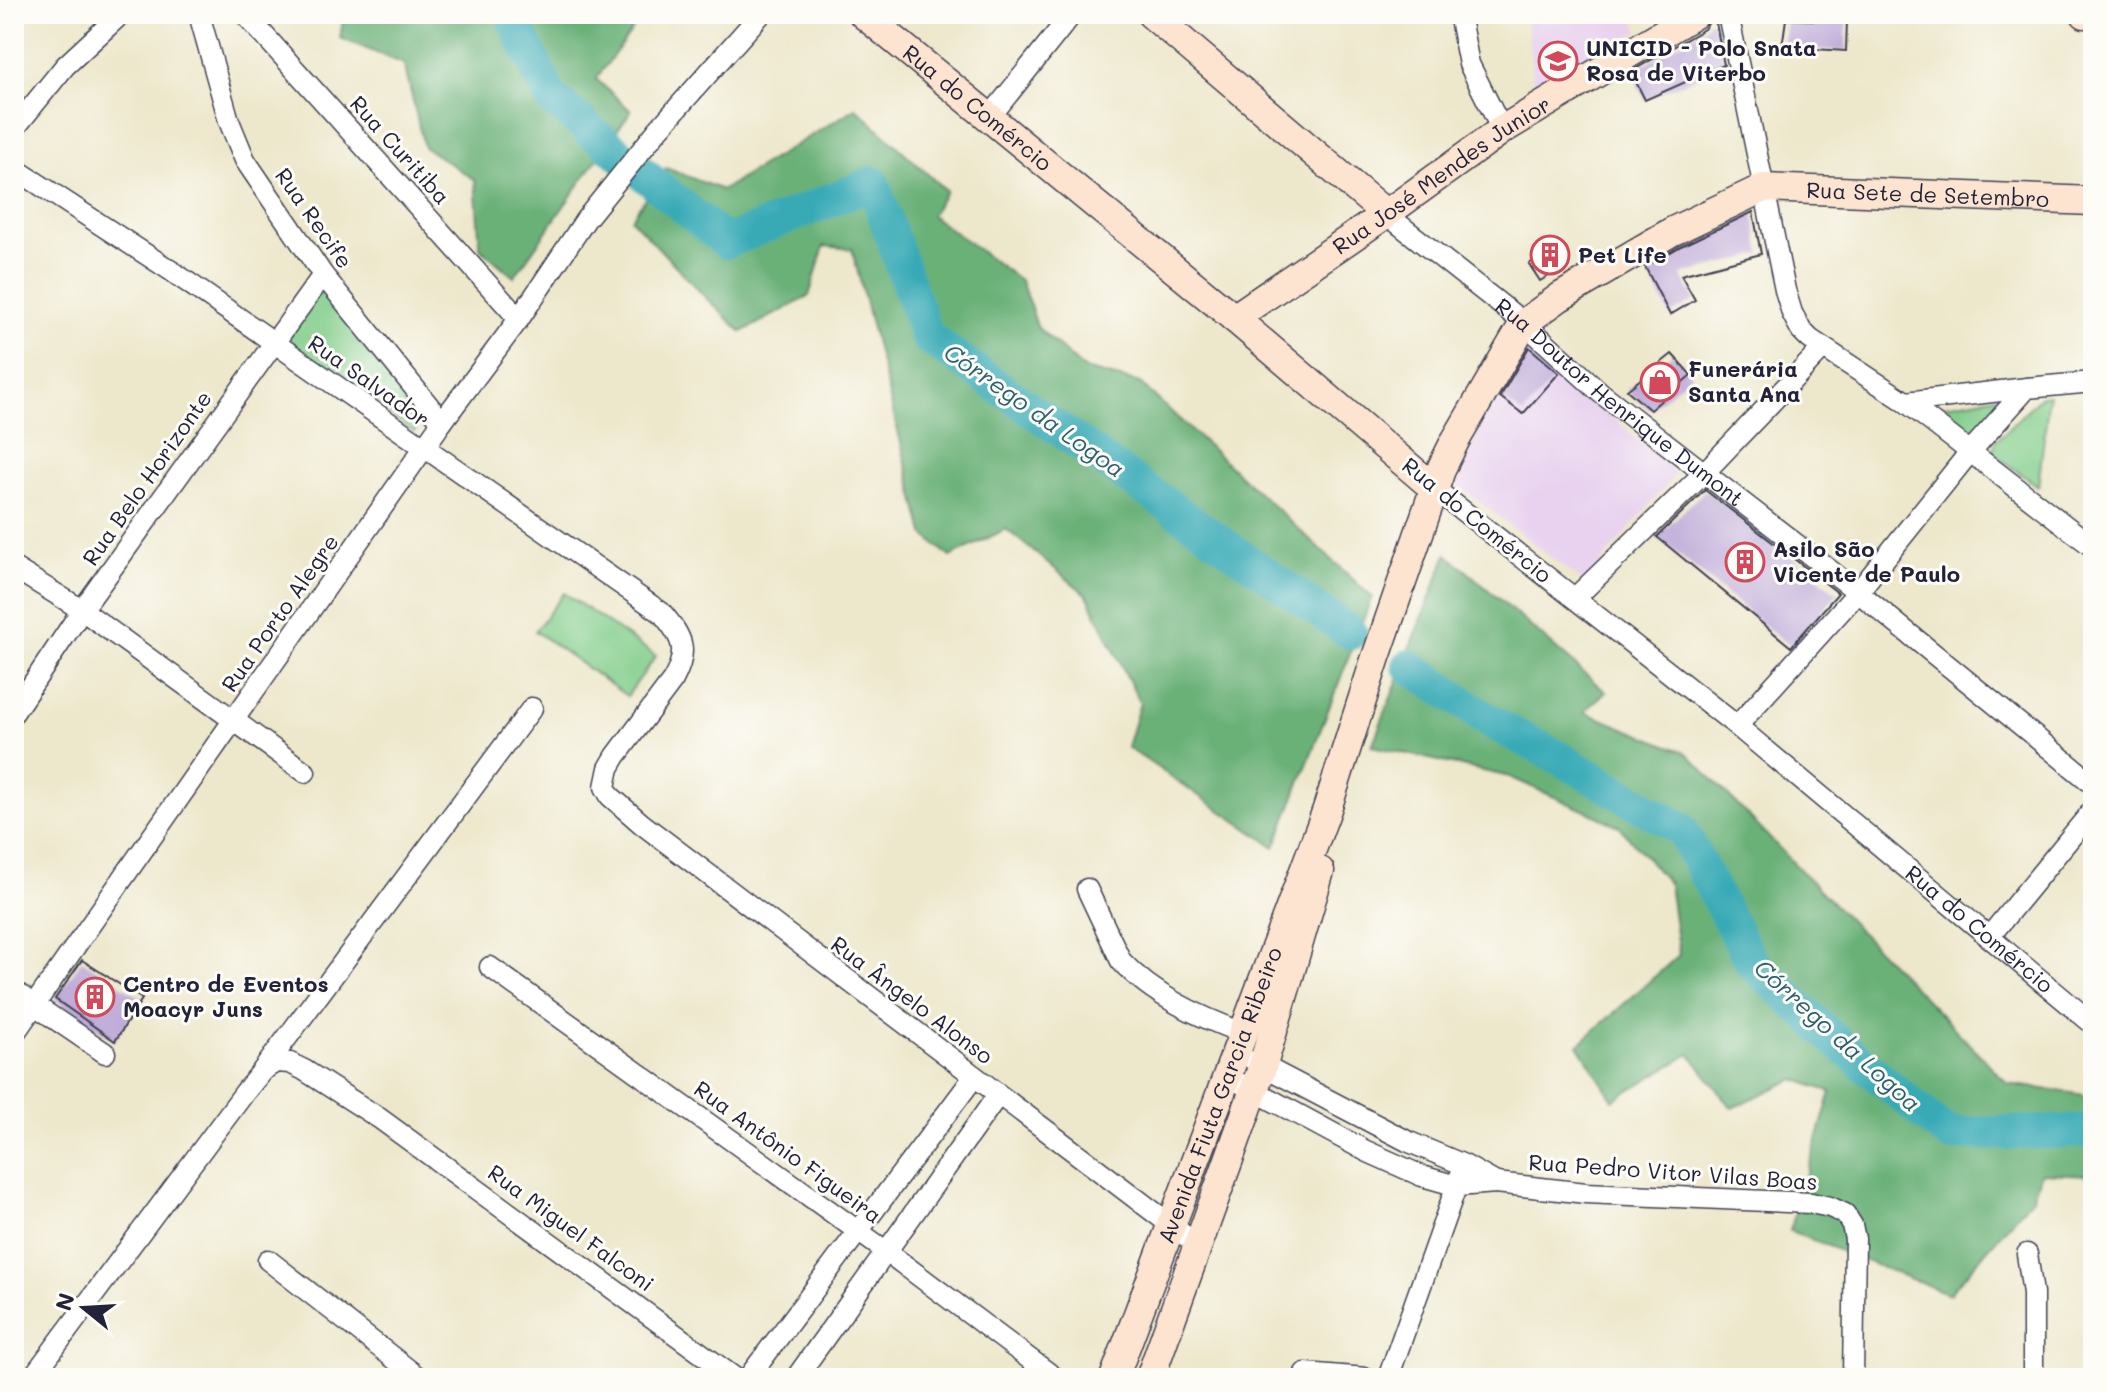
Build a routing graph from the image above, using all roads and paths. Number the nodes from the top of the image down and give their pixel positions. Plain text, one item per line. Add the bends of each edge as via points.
1 (121, 14) edge
2 (199, 14) edge
3 (245, 14) edge
4 (761, 14) edge
5 (863, 14) edge
6 (1072, 14) edge
7 (1151, 14) edge
8 (1459, 14) edge
9 (1695, 14) edge
10 (1728, 14) edge
11 (2085, 14) edge
12 (2093, 14) edge
13 (989, 118) junction
14 (14, 129) edge
15 (1502, 130) junction
16 (14, 168) edge
17 (1763, 188) junction
18 (2093, 201) edge
19 (1386, 214) junction
20 (323, 275) junction
21 (1234, 318) junction
22 (519, 319) junction
23 (1524, 323) junction
24 (272, 343) junction
25 (1823, 348) junction
26 (2093, 382) edge
27 (2027, 388) junction
28 (1906, 402) junction
29 (442, 422) junction
30 (425, 449) junction
31 (1969, 453) junction
32 (1703, 474) junction
33 (1435, 489) junction
34 (2093, 547) edge
35 (14, 568) edge
36 (1858, 592) junction
37 (1575, 598) junction
38 (82, 610) junction
39 (532, 708) dead end
40 (14, 712) edge
41 (233, 721) junction
42 (1737, 726) junction
43 (305, 772) dead end
44 (2093, 784) edge
45 (605, 787) joint
46 (2093, 810) edge
47 (1087, 889) dead end
48 (1989, 937) junction
49 (490, 967) dead end
50 (14, 991) edge
51 (1270, 999) junction
52 (35, 1006) junction
53 (2093, 1024) edge
54 (14, 1034) edge
55 (105, 1053) dead end
56 (1235, 1054) junction
57 (263, 1070) junction
58 (974, 1077) junction
59 (1258, 1078) junction
60 (998, 1095) junction
61 (1464, 1165) junction
62 (1496, 1183) junction
63 (1457, 1186) junction
64 (1171, 1224) junction
65 (858, 1232) junction
66 (1196, 1244) junction
67 (887, 1252) junction
68 (2027, 1254) dead end
69 (268, 1260) dead end
70 (1305, 1373) dead end
71 (32, 1378) edge
72 (419, 1378) edge
73 (735, 1378) edge
74 (748, 1378) edge
75 (796, 1378) edge
76 (1055, 1378) edge
77 (1114, 1378) edge
78 (1150, 1378) edge
79 (1366, 1378) edge
80 (1388, 1378) edge
81 (1853, 1378) edge
82 (2033, 1378) edge

1 - 14 street via 65,66
2 - 20 street, Rua Recife via 245,160
3 - 22 street, Rua Curitiba
4 - 22 street, Rua Porto Alegre via 586,219
5 - 13 main road, Rua do Comércio
6 - 13 street
7 - 19 main road, Rua Doutor Henrique Dumont
8 - 15 street via 1469,64
9 - 15 main road, Rua José Mendes Junior
10 - 17 street
11 - 12 main road
13 - 21 main road, Rua do Comércio
15 - 19 main road, Rua José Mendes Junior
16 - 24 street, Rua Salvador
17 - 18 main road, Rua Sete de Setembro
17 - 23 main road via 1673,231
17 - 25 street via 1785,290 1801,330
19 - 21 main road, Rua José Mendes Junior
19 - 23 street, Rua Doutor Henrique Dumont
20 - 24 street, Rua Belo Horizonte
20 - 29 street, Rua Recife
21 - 33 main road, Rua do Comércio
22 - 29 street, Rua Porto Alegre
23 - 32 street, Rua Doutor Henrique Dumont
23 - 33 main road, Avenida Fiuta Garcia Ribeiro via 1455,441
24 - 30 street, Rua Salvador
24 - 38 street, Rua Belo Horizonte
25 - 28 street
25 - 32 street
26 - 27 street
27 - 28 street
27 - 31 street
28 - 31 street
29 - 30 street, Rua Porto Alegre
30 - 41 street, Rua Porto Alegre
30 - 45 street, Rua Salvador via 662,613 673,626 683,646 681,665 616,756
31 - 34 street
31 - 36 street
32 - 36 street, Rua Doutor Henrique Dumont
32 - 37 street
33 - 37 street, Rua do Comércio
33 - 51 main road, Avenida Fiuta Garcia Ribeiro via 1326,812 1322,867
35 - 38 street
36 - 42 street
36 - 44 street, Rua Doutor Henrique Dumont
37 - 42 street, Rua do Comércio
38 - 40 street, Rua Belo Horizonte
38 - 41 street
39 - 57 street
41 - 43 street
41 - 52 street, Rua Porto Alegre
42 - 48 street, Rua do Comércio
45 - 58 street, Rua Ângelo Alonso via 642,824
46 - 48 street
47 - 56 street via 1121,961 1185,1008
48 - 53 street, Rua do Comércio
49 - 65 street, Rua Antônio Figueira
50 - 52 street
51 - 56 main road, Avenida Fiuta Garcia Ribeiro
51 - 59 main road, Avenida Fiuta Garcia Ribeiro
52 - 54 street, Rua Porto Alegre
52 - 55 street
56 - 59 street
56 - 64 main road, Avenida Fiuta Garcia Ribeiro
57 - 71 street
57 - 73 street, Rua Miguel Falconi via 276,1062 290,1063 379,1118
58 - 60 street, Rua Ângelo Alonso
58 - 65 street
59 - 61 street, Rua Pedro Vitor Vilas Boas
59 - 63 street, Rua Pedro Vitor Vilas Boas via 1366,1151
59 - 66 main road, Avenida Fiuta Garcia Ribeiro
60 - 64 street, Rua Ângelo Alonso
60 - 67 street
61 - 62 street, Rua Pedro Vitor Vilas Boas
61 - 63 street
62 - 63 street, Rua Pedro Vitor Vilas Boas
62 - 81 street, Rua Pedro Vitor Vilas Boas via 1586,1193 1811,1203 1845,1214 1855,1239
63 - 80 street
64 - 66 street, Rua Ângelo Alonso
64 - 77 main road, Avenida Fiuta Garcia Ribeiro
65 - 67 street, Rua Antônio Figueira
65 - 74 street
66 - 78 main road, Avenida Fiuta Garcia Ribeiro
67 - 75 street
67 - 76 street, Rua Antônio Figueira
68 - 82 street via 2033,1293
69 - 72 street
70 - 79 street

